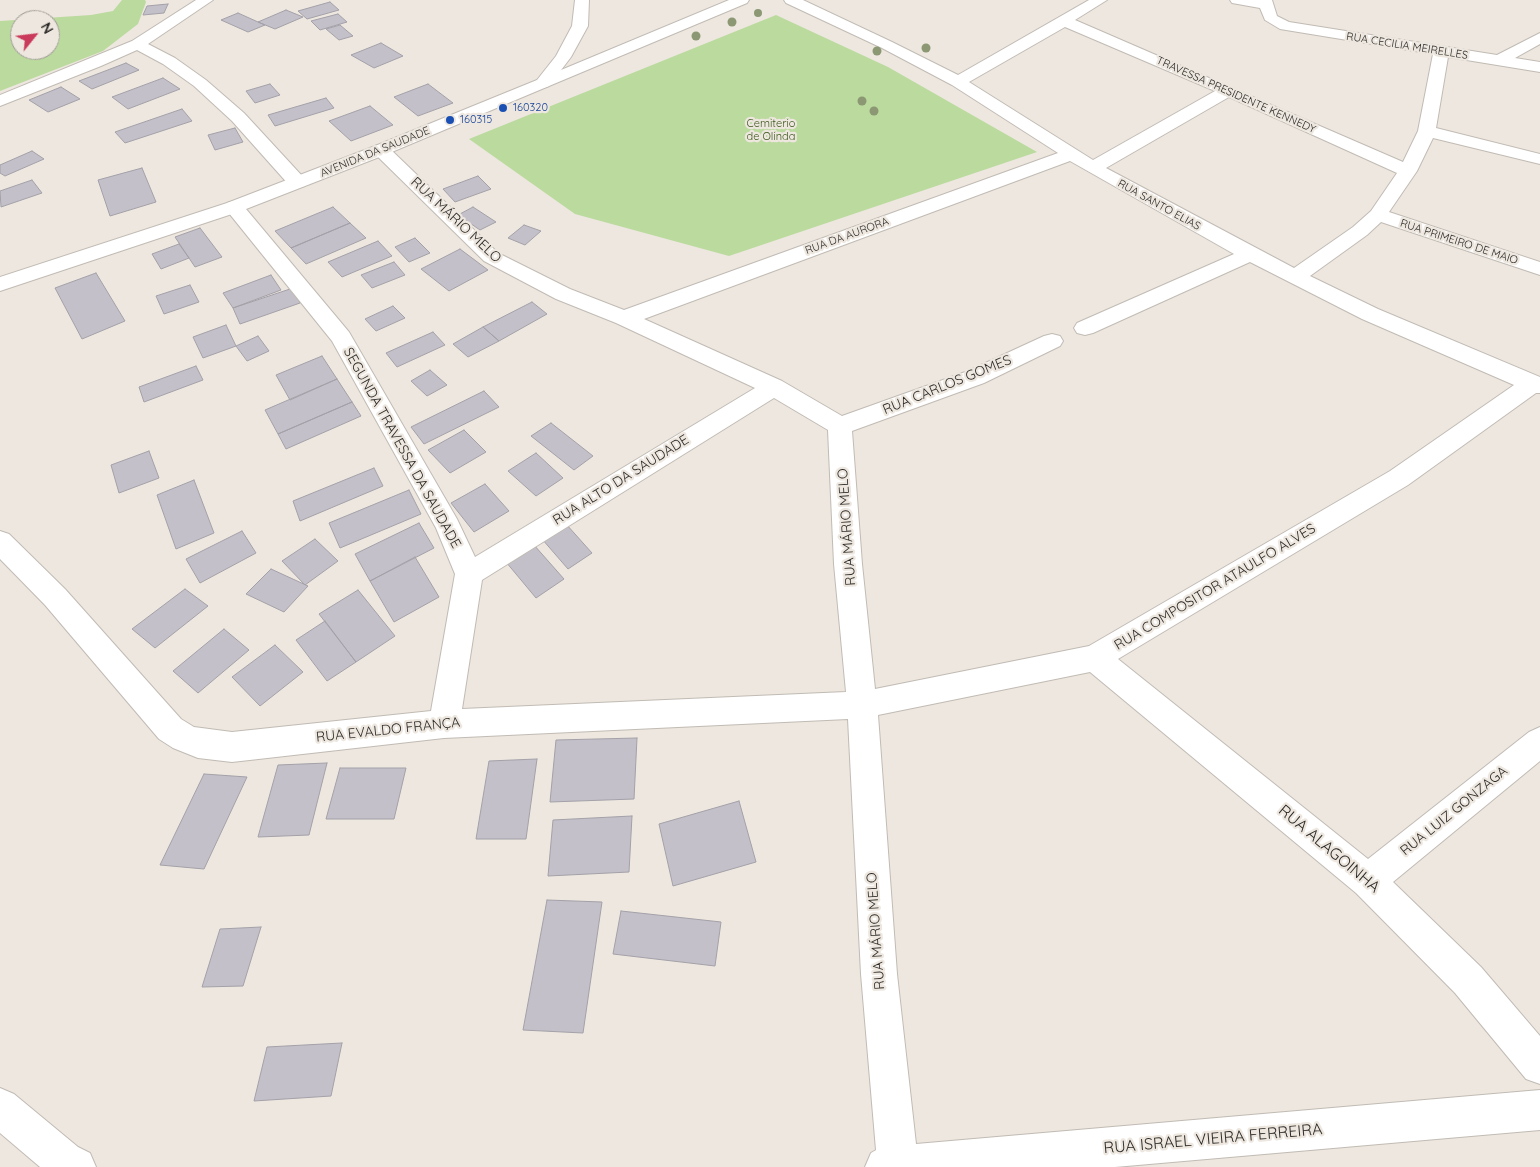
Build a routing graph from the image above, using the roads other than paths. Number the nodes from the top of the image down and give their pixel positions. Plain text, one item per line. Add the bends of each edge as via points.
1 (206, 0) edge
2 (582, 0) edge
3 (742, 0) edge
4 (791, 0) edge
5 (1100, 0) edge
6 (1237, 0) edge
7 (1266, 2) edge
8 (1064, 21) junction
9 (1540, 38) edge
10 (137, 44) junction
11 (1441, 51) junction
12 (1500, 60) junction
13 (1540, 68) edge
14 (958, 82) junction
15 (543, 83) junction
16 (1228, 91) junction
17 (0, 101) edge
18 (1427, 131) junction
19 (381, 150) junction
20 (1070, 155) junction
21 (1540, 159) edge
22 (1093, 168) junction
23 (1408, 172) junction
24 (297, 182) junction
25 (234, 207) junction
26 (1378, 215) junction
27 (1250, 254) junction
28 (1540, 269) edge
29 (1294, 277) junction
30 (0, 284) edge
31 (624, 318) junction
32 (1085, 328) dead end
33 (1052, 341) dead end
34 (1536, 384) edge
35 (774, 387) junction
36 (840, 426) junction
37 (0, 542) edge
38 (469, 574) junction
39 (1095, 658) junction
40 (862, 705) junction
41 (444, 724) junction
42 (1540, 742) edge
43 (1368, 880) junction
44 (1540, 1065) edge
45 (0, 1108) edge
46 (1540, 1110) edge
47 (76, 1167) edge
48 (893, 1167) edge

1 - 10 street
2 - 15 street via 580,26 563,57
3 - 15 street, AVENIDA DA SAUDADE
4 - 14 street, RUA SANTO ELIAS
5 - 8 street
6 - 7 street
7 - 11 street, RUA CECILIA MEIRELLES via 1274,21 1302,29
8 - 14 street
8 - 16 street, TRAVESSA PRESIDENTE KENNEDY
9 - 12 street
10 - 17 street
10 - 24 street via 200,83 238,117
11 - 12 street, RUA CECILIA MEIRELLES
11 - 18 street
12 - 13 street, RUA CECILIA MEIRELLES
14 - 20 street, RUA SANTO ELIAS
15 - 19 street, AVENIDA DA SAUDADE
16 - 22 street
16 - 23 street, TRAVESSA PRESIDENTE KENNEDY
18 - 21 street
18 - 23 street
19 - 24 street, AVENIDA DA SAUDADE
19 - 31 street, RUA MÁRIO MELO via 491,257 563,294
20 - 22 street, RUA SANTO ELIAS
20 - 31 street, RUA DA AURORA
22 - 27 street, RUA SANTO ELIAS
23 - 26 street
24 - 25 street, AVENIDA DA SAUDADE
25 - 30 street, AVENIDA DA SAUDADE
25 - 38 street, SEGUNDA TRAVESSA DA SAUDADE via 341,337 448,526
26 - 28 street, RUA PRIMEIRO DE MAIO
26 - 29 street
27 - 29 street, RUA SANTO ELIAS
27 - 32 street
29 - 34 street, RUA SANTO ELIAS via 1370,314
31 - 35 street, RUA MÁRIO MELO
33 - 36 street, RUA CARLOS GOMES via 976,377
34 - 39 street, RUA COMPOSITOR ATAULFO ALVES via 1399,478
35 - 36 street, RUA MÁRIO MELO
35 - 38 street, RUA ALTO DA SAUDADE
36 - 40 street, RUA MÁRIO MELO via 848,564
37 - 41 street, RUA EVALDO FRANÇA via 55,597 170,729 184,738 232,747
38 - 41 street
39 - 40 street, RUA COMPOSITOR ATAULFO ALVES
39 - 43 street, RUA ALAGOINHA
40 - 41 street, RUA EVALDO FRANÇA
40 - 48 street, RUA MÁRIO MELO
42 - 43 street, RUA LUIZ GONZAGA
43 - 44 street, RUA ALAGOINHA via 1468,980
45 - 47 street
46 - 48 street, RUA ISRAEL VIEIRA FERREIRA

